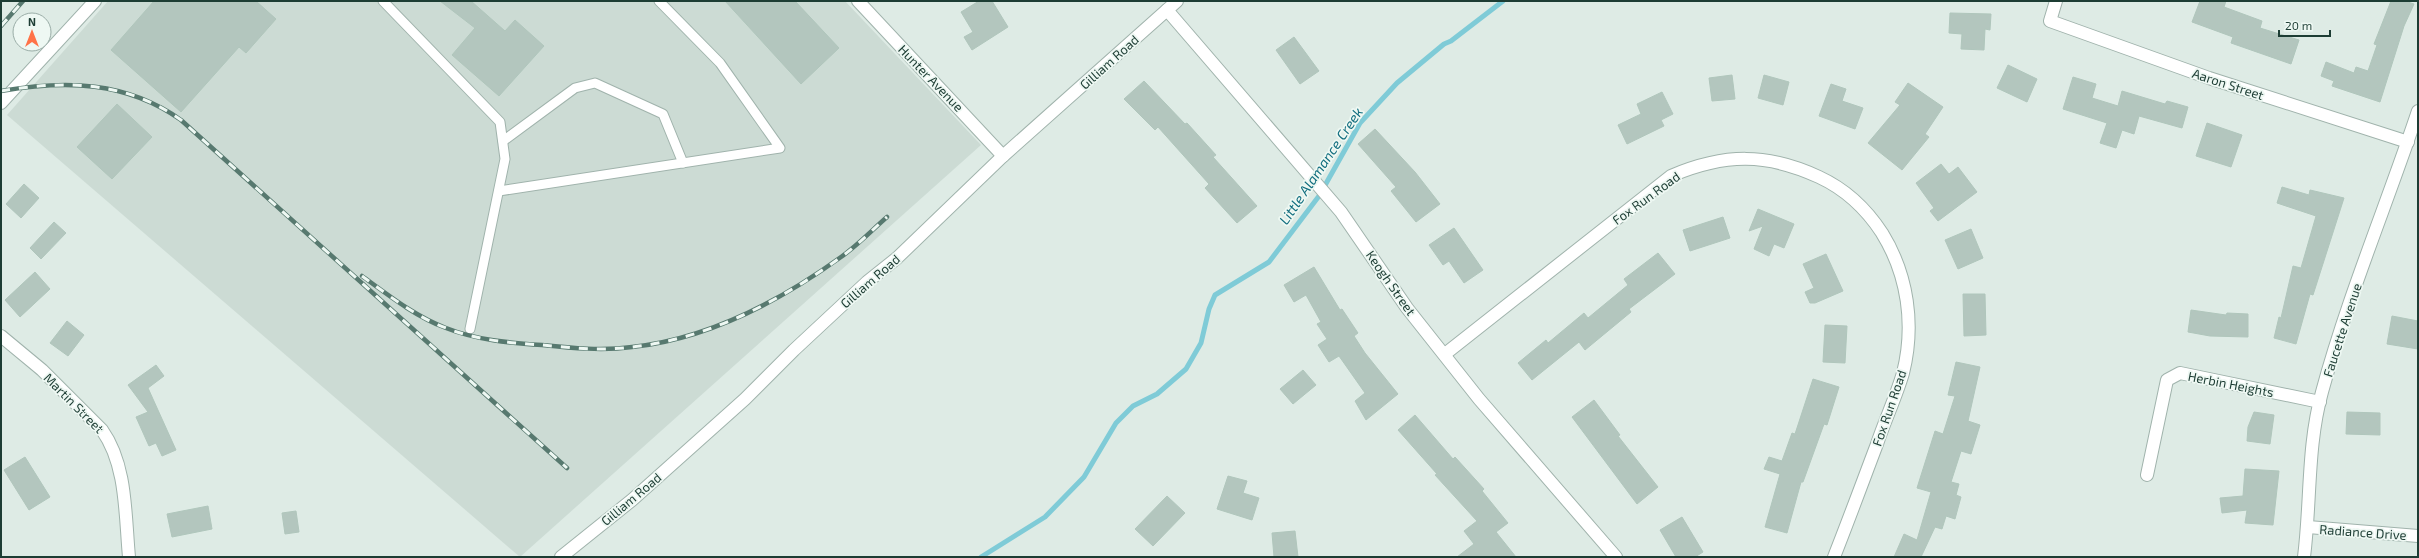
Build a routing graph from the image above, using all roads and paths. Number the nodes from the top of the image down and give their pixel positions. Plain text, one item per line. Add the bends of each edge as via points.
1 (94, 1) edge
2 (383, 1) edge
3 (659, 1) edge
4 (858, 1) edge
5 (1177, 1) edge
6 (2056, 1) edge
7 (1167, 10) junction
8 (1, 103) edge
9 (2418, 111) edge
10 (503, 141) junction
11 (2408, 142) junction
12 (1003, 156) junction
13 (683, 162) junction
14 (499, 191) junction
15 (470, 329) dead end
16 (1, 336) edge
17 (1445, 354) junction
18 (2320, 402) junction
19 (2147, 475) dead end
20 (2308, 527) junction
21 (2418, 536) edge
22 (129, 557) edge
23 (561, 557) edge
24 (1616, 557) edge
25 (1834, 557) edge
26 (2304, 557) edge

1 - 8 street
2 - 10 lane via 500,122
3 - 13 lane via 720,63 780,148
4 - 12 street, Hunter Avenue
5 - 7 street, Gilliam Road
6 - 11 street, Aaron Street via 2050,21 2209,78
7 - 12 street, Gilliam Road
7 - 17 street, Keogh Street via 1341,212 1407,308
9 - 11 street, Faucette Avenue
10 - 13 lane via 575,88 595,83 663,114
10 - 14 lane via 505,159
11 - 18 street, Faucette Avenue via 2360,274
12 - 23 street, Gilliam Road via 794,350 745,400 632,500
13 - 14 lane
14 - 15 lane
16 - 22 street, Martin Street via 42,370 110,441 120,473
17 - 24 street, Keogh Street via 1479,399
17 - 25 street, Fox Run Road via 1671,176 1697,165 1724,159 1754,158 1794,166 1828,181 1854,200 1875,222 1899,266 1908,305 1908,335 1903,372
18 - 19 street, Herbin Heights via 2180,373 2167,380
18 - 20 street, Faucette Avenue via 2310,464
20 - 21 street, Radiance Drive
20 - 26 street, Faucette Avenue

